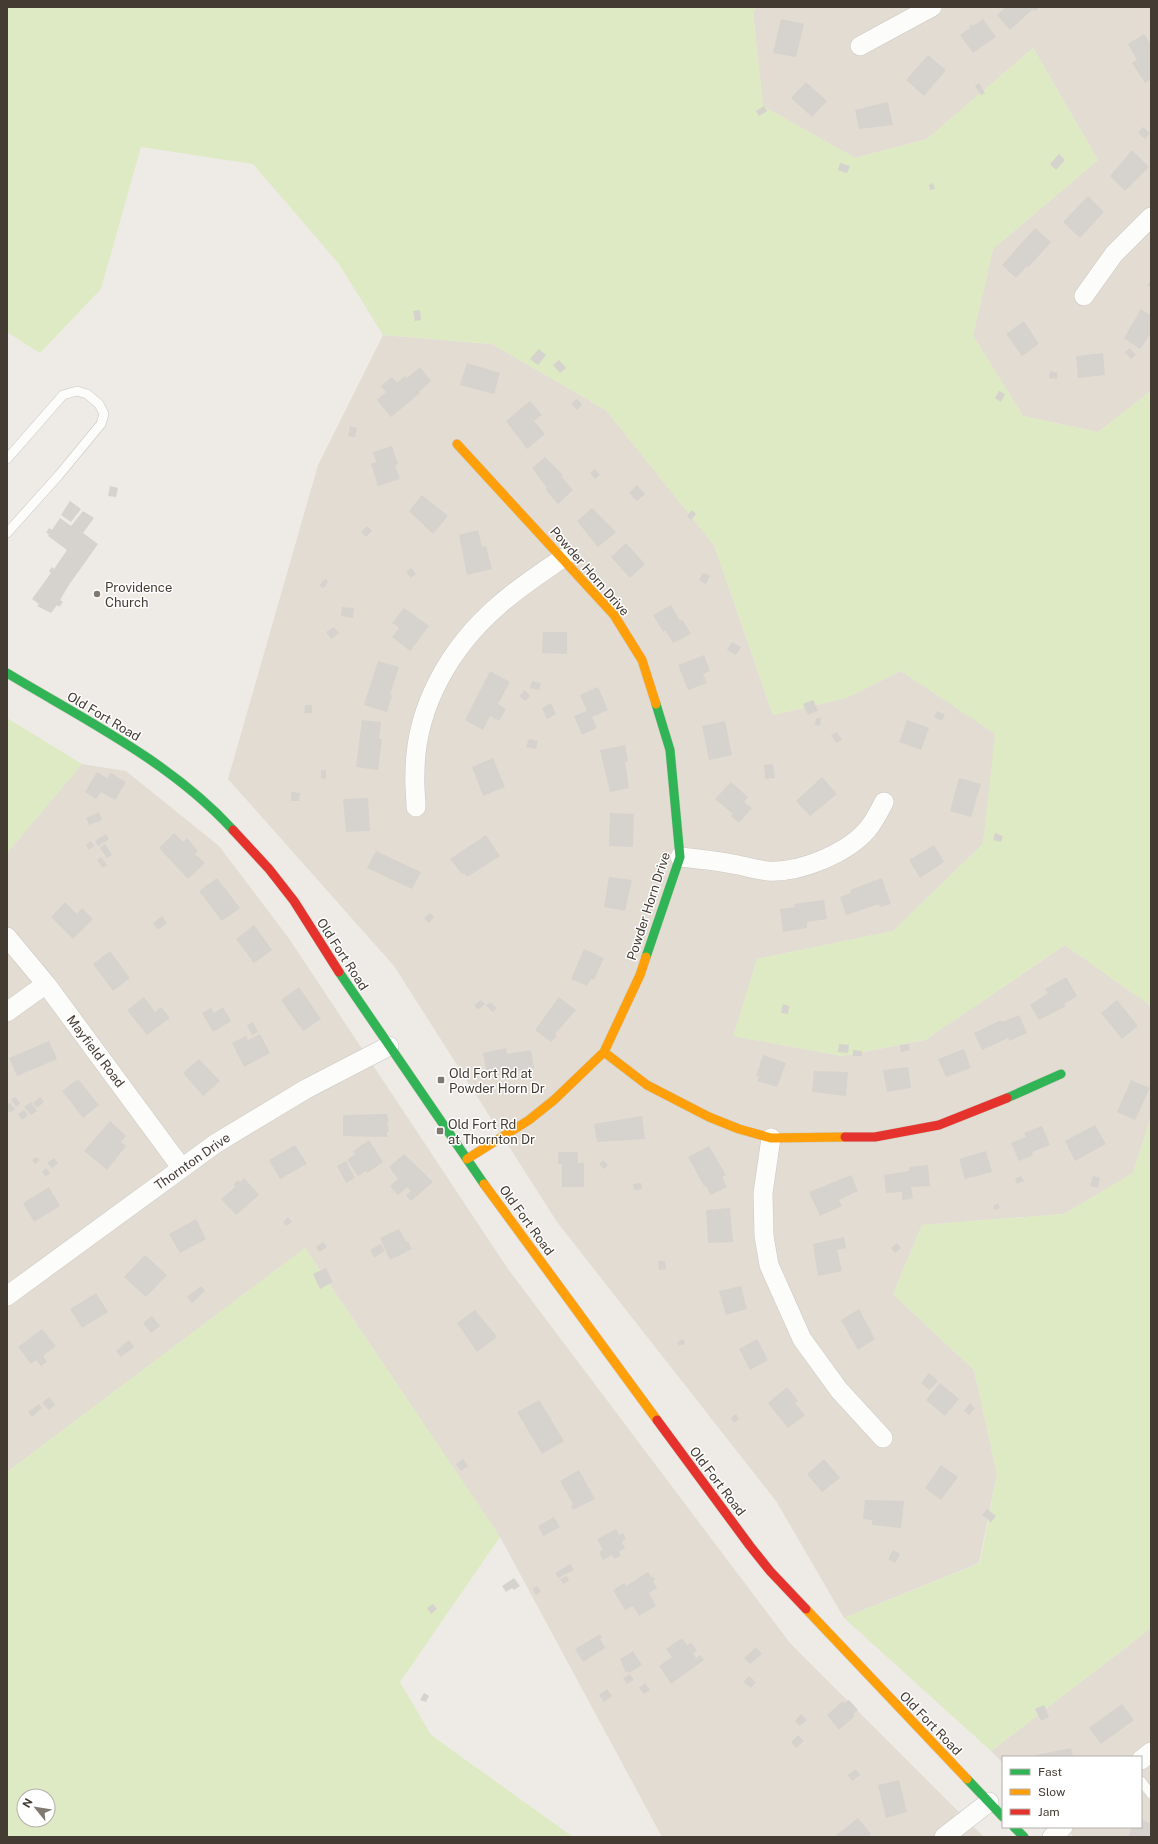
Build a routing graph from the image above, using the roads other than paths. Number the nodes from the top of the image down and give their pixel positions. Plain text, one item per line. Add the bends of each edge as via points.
1 (932, 7) edge
2 (860, 46) dead end
3 (1151, 217) edge
4 (1084, 296) dead end
5 (457, 444) dead end
6 (7, 459) edge
7 (7, 533) edge
8 (563, 558) junction
9 (7, 673) edge
10 (884, 802) dead end
11 (416, 807) dead end
12 (680, 857) junction
13 (7, 937) edge
14 (46, 984) junction
15 (7, 1012) edge
16 (389, 1046) junction
17 (604, 1052) junction
18 (1061, 1074) dead end
19 (771, 1138) junction
20 (467, 1159) junction
21 (182, 1166) junction
22 (7, 1296) edge
23 (883, 1438) dead end
24 (1151, 1752) edge
25 (1142, 1759) edge
26 (1142, 1782) edge
27 (1151, 1794) edge
28 (989, 1802) junction
29 (1002, 1816) edge
30 (1015, 1828) edge
31 (1062, 1828) edge
32 (944, 1837) edge
33 (1024, 1837) edge
34 (1052, 1837) edge

1 - 2 street
3 - 4 street via 1114,254
5 - 8 main road, Powder Horn Drive
6 - 7 lane via 63,395 82,392 99,404 104,414 101,424
8 - 11 street via 498,605 464,642 444,670 430,699 418,742 414,773
8 - 12 main road, Powder Horn Drive via 614,615 642,660 670,750
9 - 16 main road, Old Fort Road via 135,750 181,781 217,812 294,901
10 - 12 street via 866,832 833,856 812,863 781,871 767,871
12 - 17 main road, Powder Horn Drive via 640,975
13 - 14 street, Mayfield Road
14 - 15 street
14 - 21 street, Mayfield Road
16 - 20 main road, Old Fort Road
16 - 21 street, Thornton Drive via 266,1112
17 - 19 main road via 647,1085 709,1117
17 - 20 main road, Powder Horn Drive via 529,1120
18 - 19 main road via 939,1125 875,1137
19 - 23 street via 764,1193 764,1236 768,1265 802,1339 839,1390
20 - 28 main road, Old Fort Road via 660,1425 770,1571
21 - 22 street, Thornton Drive
24 - 25 street
26 - 27 lane
28 - 29 main road, Old Fort Road
28 - 32 street
30 - 33 main road
31 - 34 street

